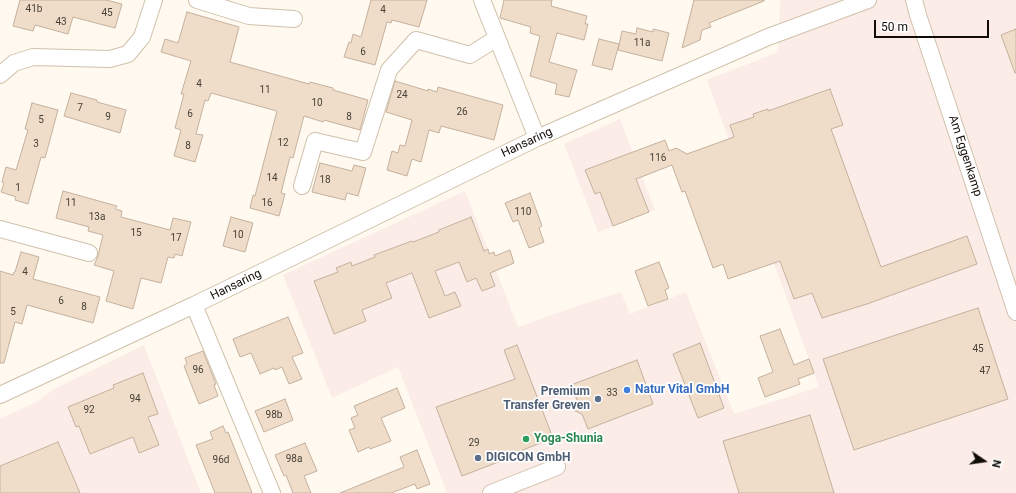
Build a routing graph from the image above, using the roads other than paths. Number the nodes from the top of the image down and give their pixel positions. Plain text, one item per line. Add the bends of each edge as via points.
1 (154, 0) edge
2 (197, 0) edge
3 (482, 0) edge
4 (868, 0) edge
5 (914, 0) edge
6 (294, 19) dead end
7 (497, 38) junction
8 (0, 75) edge
9 (537, 138) junction
10 (302, 186) dead end
11 (0, 229) edge
12 (89, 253) dead end
13 (194, 305) junction
14 (1016, 312) edge
15 (0, 395) edge
16 (557, 467) dead end
17 (272, 493) edge
18 (491, 493) edge

1 - 8 street via 142,37 128,54 110,59 34,57 14,63
2 - 6 street via 249,16
3 - 7 street
4 - 9 street, Hansaring via 768,37
5 - 14 street, Am Eggenkamp
7 - 9 street
7 - 10 street via 470,55 416,40 389,70 363,152 315,140
9 - 13 street, Hansaring
11 - 12 street
13 - 15 street, Hansaring
13 - 17 street
16 - 18 street

